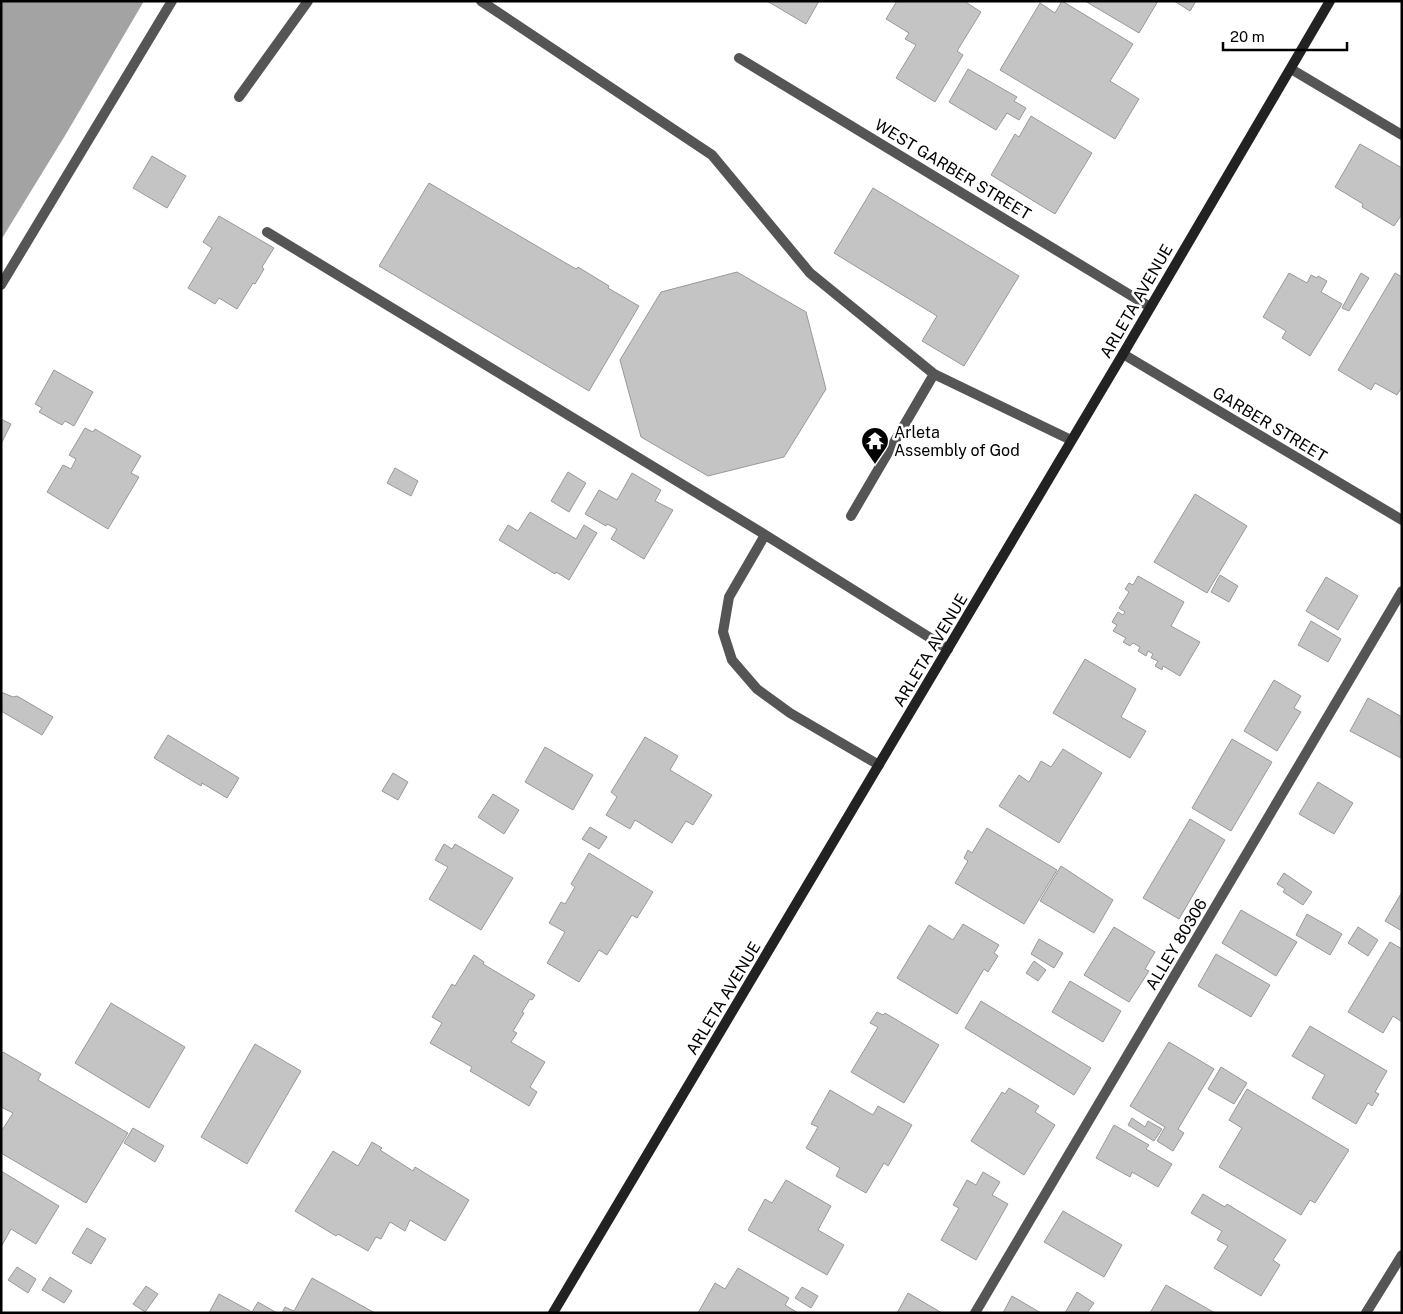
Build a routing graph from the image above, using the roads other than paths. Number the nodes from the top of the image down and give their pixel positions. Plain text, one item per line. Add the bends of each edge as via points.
1 (172, 1) edge
2 (308, 1) edge
3 (481, 1) edge
4 (1330, 1) edge
5 (740, 58) dead end
6 (1291, 69) junction
7 (239, 97) dead end
8 (1402, 135) edge
9 (266, 232) dead end
10 (1, 285) edge
11 (1150, 307) junction
12 (1123, 354) junction
13 (934, 374) junction
14 (1071, 440) junction
15 (851, 516) dead end
16 (1402, 520) edge
17 (765, 535) junction
18 (1402, 591) edge
19 (948, 649) junction
20 (879, 765) junction
21 (1402, 1255) edge
22 (1397, 1273) edge
23 (554, 1313) edge
24 (975, 1313) edge
25 (1366, 1313) edge

1 - 10 street
2 - 7 street
3 - 13 street via 712,155 810,274
4 - 6 main road, ARLETA AVENUE
5 - 11 street, WEST GARBER STREET
6 - 8 street
6 - 11 main road, ARLETA AVENUE
9 - 17 street
11 - 12 main road, ARLETA AVENUE
12 - 14 main road, ARLETA AVENUE
12 - 16 street, GARBER STREET
13 - 14 street
13 - 15 street
14 - 19 main road, ARLETA AVENUE
17 - 19 street
17 - 20 street via 729,596 723,632 732,660 756,689 790,713
18 - 24 street, ALLEY 80306
19 - 20 main road, ARLETA AVENUE
20 - 23 main road, ARLETA AVENUE
21 - 22 street
22 - 25 street

